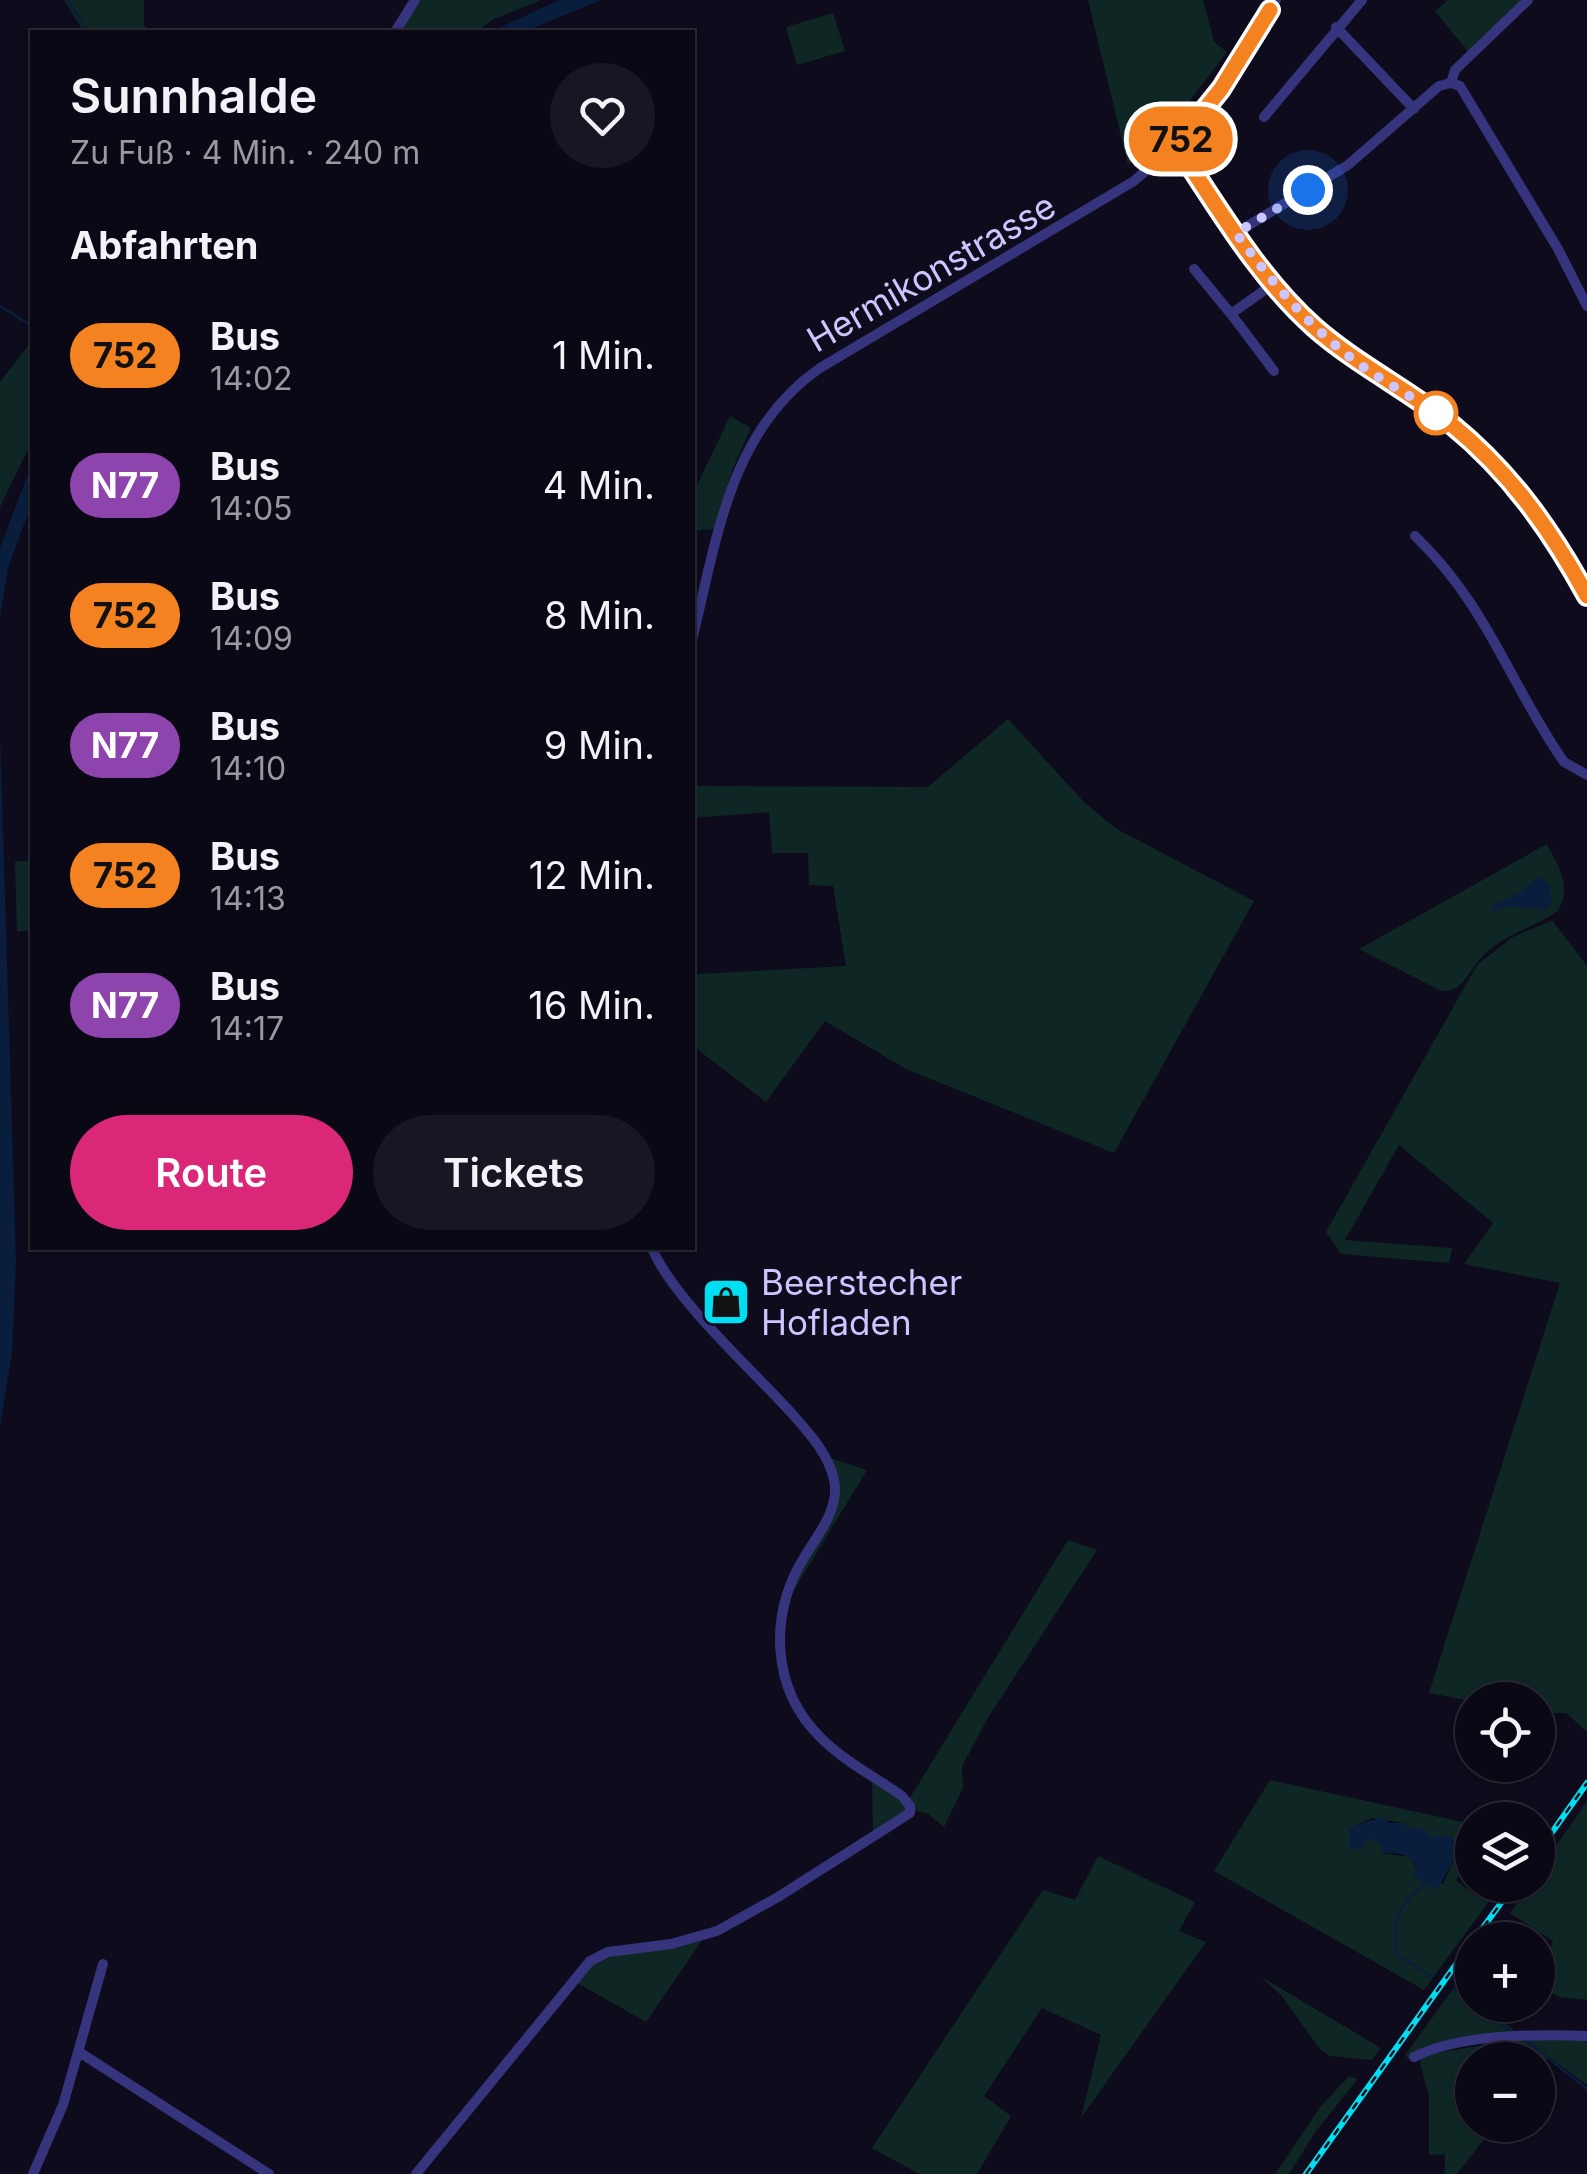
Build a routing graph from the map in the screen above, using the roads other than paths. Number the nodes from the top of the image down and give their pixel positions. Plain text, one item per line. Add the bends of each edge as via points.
1 (415, 0) edge
2 (1276, 0) edge
3 (1362, 0) edge
4 (1528, 0) edge
5 (1336, 27) junction
6 (396, 30) edge
7 (1451, 83) junction
8 (1414, 110) junction
9 (1264, 117) dead end
10 (1176, 145) junction
11 (1236, 233) junction
12 (1194, 269) dead end
13 (1273, 284) junction
14 (1587, 306) edge
15 (1231, 314) junction
16 (1274, 371) dead end
17 (1415, 536) dead end
18 (1587, 596) edge
19 (695, 628) edge
20 (1587, 775) edge
21 (653, 1250) edge
22 (102, 1964) dead end
23 (1587, 2036) edge
24 (80, 2052) junction
25 (1414, 2058) dead end
26 (33, 2174) edge
27 (269, 2174) edge
28 (416, 2174) edge

1 - 6 street
2 - 10 street, Hermikonstrasse via 1221,89
3 - 5 street
4 - 7 street via 1455,70
5 - 8 street
5 - 9 street
7 - 8 street
7 - 14 street via 1462,91
8 - 11 street via 1348,165
10 - 11 street
10 - 19 street, Hermikonstrasse via 1114,196 840,356 783,398 734,478
11 - 13 street
12 - 15 street
13 - 15 street
13 - 18 street via 1354,360 1450,424 1497,466 1544,522
15 - 16 street
17 - 20 street via 1471,600 1564,762
21 - 28 street via 671,1280 808,1432 831,1468 836,1491 830,1514 779,1615 782,1658 792,1694 820,1738 902,1796 910,1809 731,1924 688,1940 600,1955 572,1980
22 - 24 street
23 - 25 street via 1502,2037
24 - 26 street
24 - 27 street

